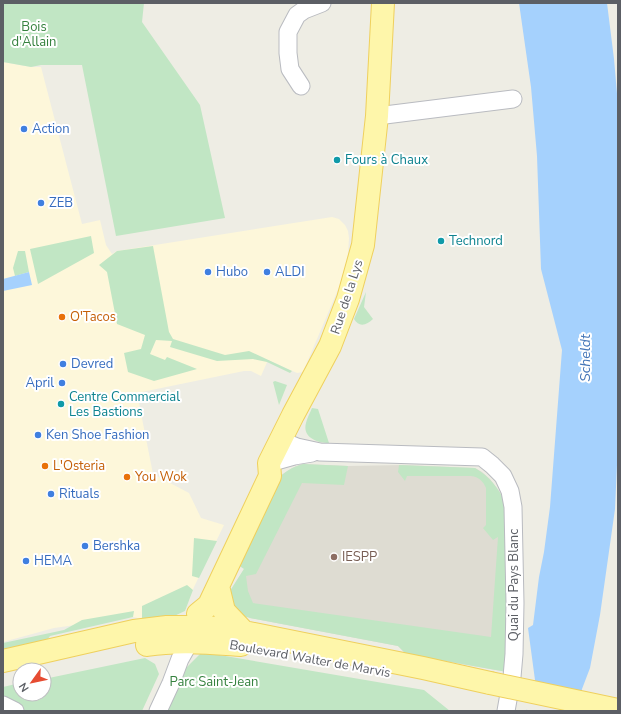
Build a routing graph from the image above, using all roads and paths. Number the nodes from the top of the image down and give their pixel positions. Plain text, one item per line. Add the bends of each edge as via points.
1 (322, 3) edge
2 (383, 3) edge
3 (301, 86) dead end
4 (513, 99) dead end
5 (377, 116) junction
6 (293, 415) junction
7 (280, 440) junction
8 (320, 452) junction
9 (270, 463) junction
10 (218, 586) junction
11 (194, 628) junction
12 (244, 632) junction
13 (3, 661) edge
14 (3, 673) edge
15 (489, 689) junction
16 (3, 705) edge
17 (618, 710) edge
18 (16, 711) edge
19 (158, 711) edge
20 (506, 711) edge
21 (569, 711) edge

1 - 3 street via 304,10 297,16 288,32 290,69
2 - 5 main road, Rue de la Lys
4 - 5 street
5 - 6 main road, Rue de la Lys via 363,245 353,284 330,346
6 - 7 main road, Rue de la Lys
6 - 8 street via 302,438
7 - 8 street
7 - 9 main road, Rue de la Lys
8 - 9 street
8 - 20 street, Quai du Pays Blanc via 482,457 503,476 510,491 513,507 515,603 514,654
9 - 10 main road, Rue de la Lys via 270,476
9 - 11 main road, Rue de la Lys via 260,469 254,482 198,607
10 - 11 main road, Rue de la Lys
10 - 12 main road via 224,611
11 - 12 main road
11 - 13 main road, Boulevard Walter de Marvis via 167,627 134,631
11 - 14 main road, Boulevard Walter de Marvis via 163,642 48,662
11 - 15 main road, Boulevard Walter de Marvis via 249,645
11 - 19 street
12 - 15 main road via 423,668
15 - 17 main road, Boulevard Walter de Marvis, bridge
15 - 21 main road, Boulevard Walter de Marvis
16 - 18 street

